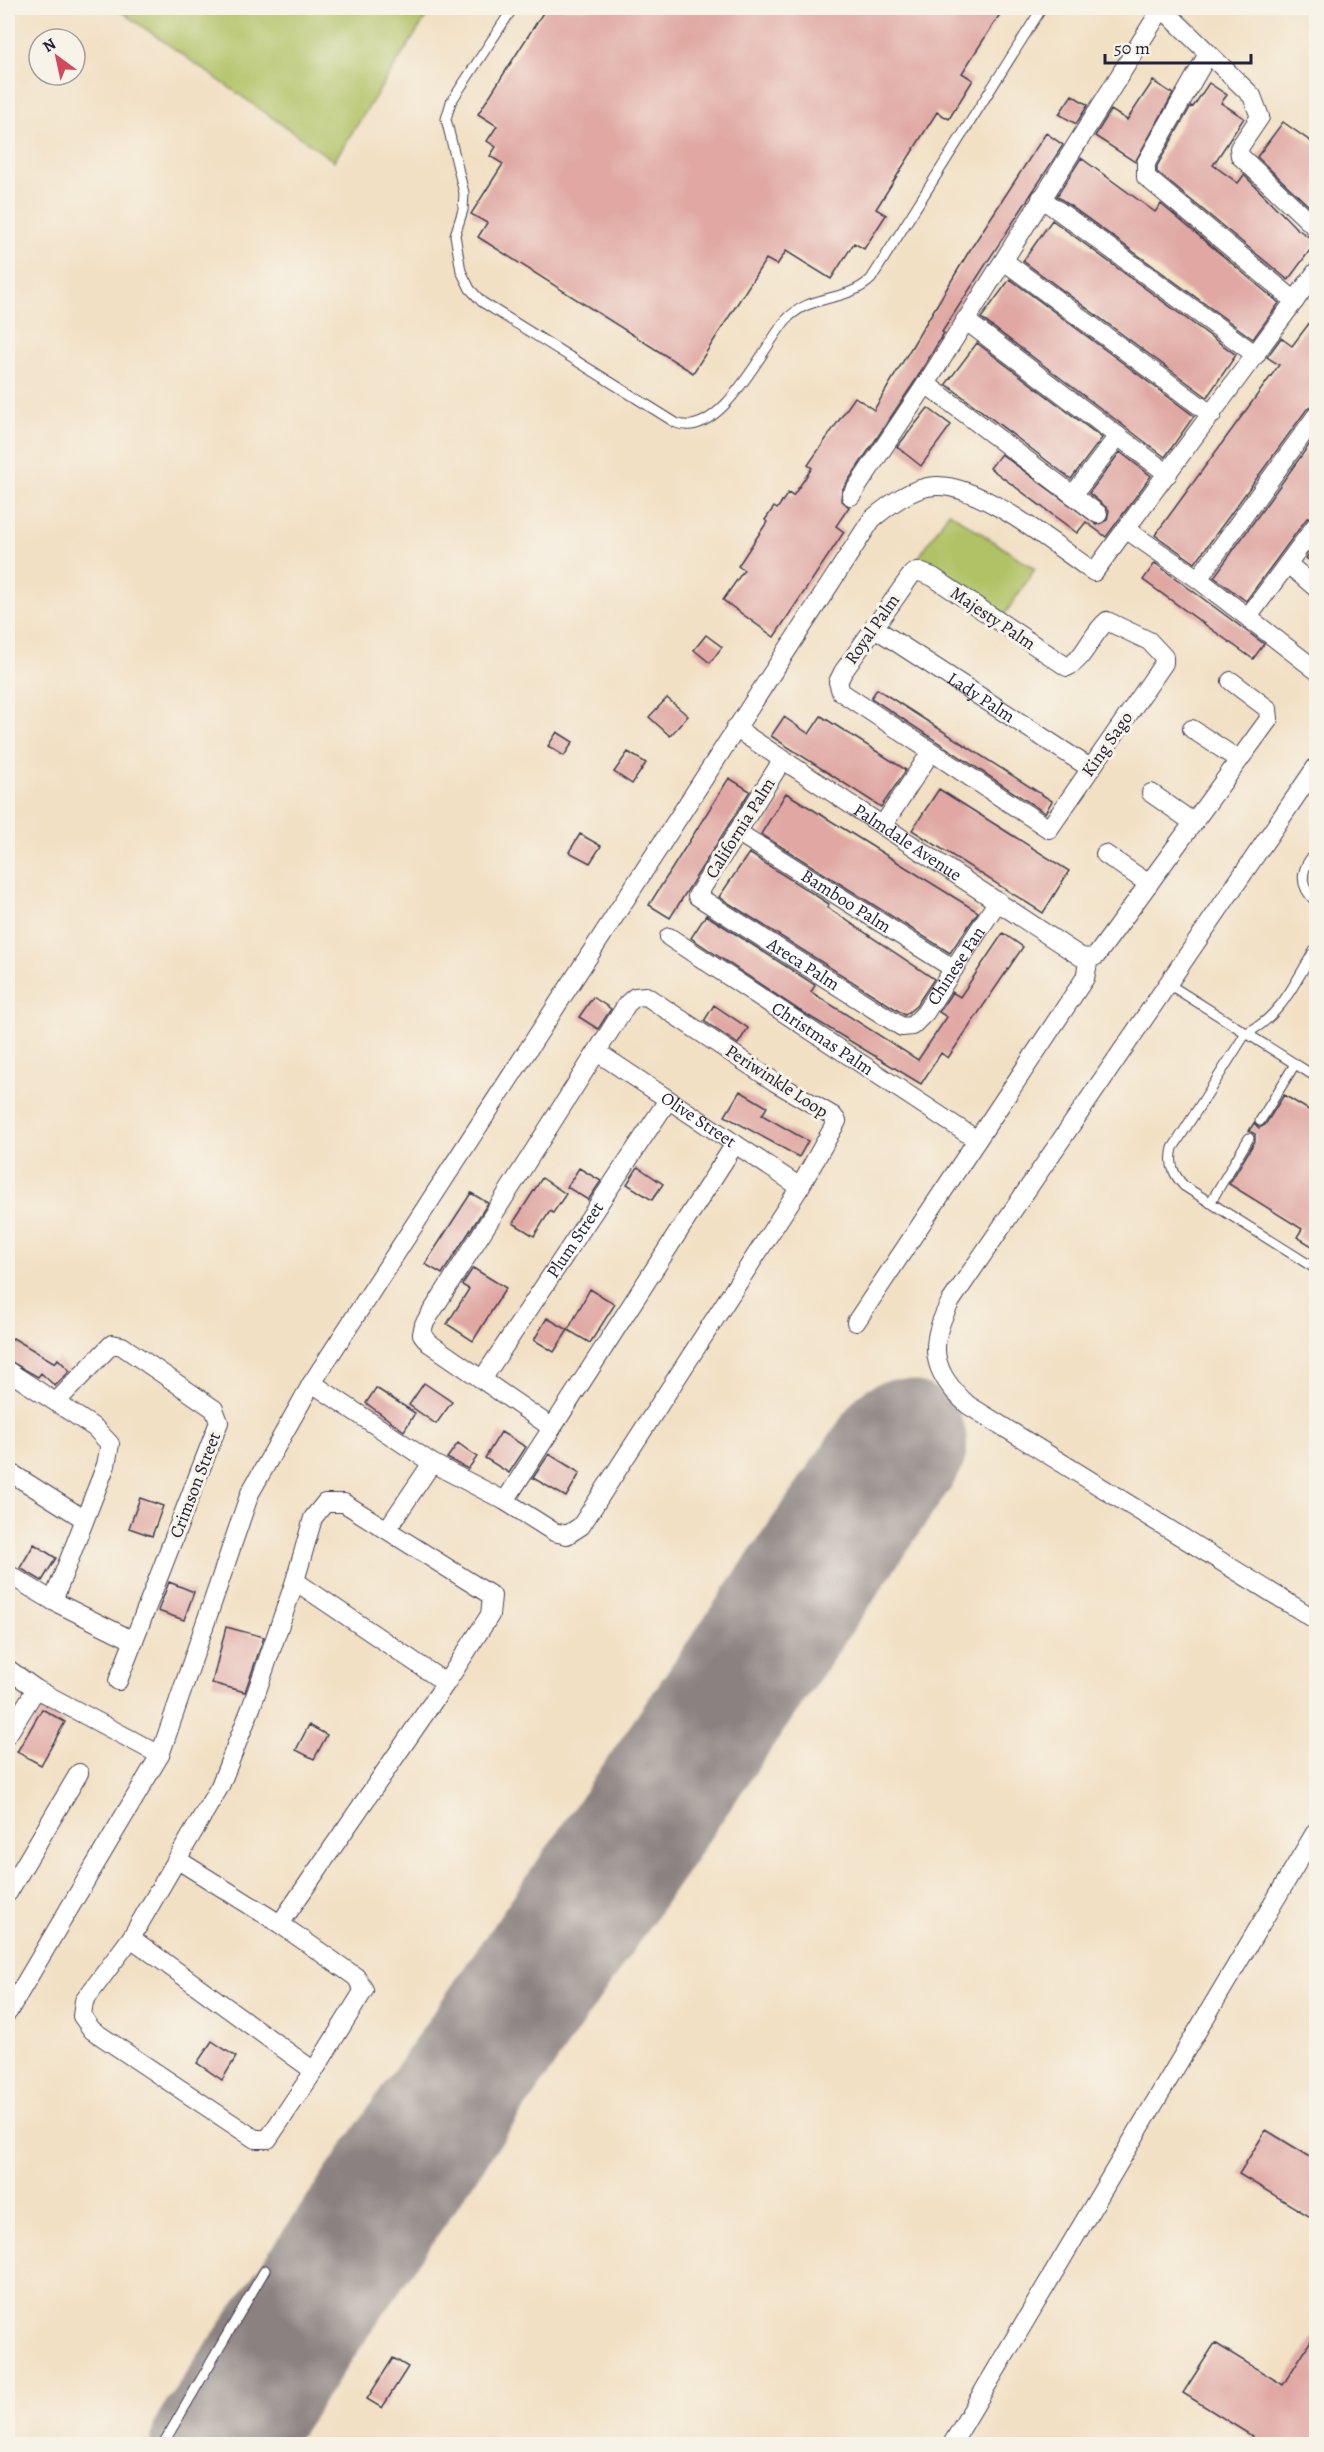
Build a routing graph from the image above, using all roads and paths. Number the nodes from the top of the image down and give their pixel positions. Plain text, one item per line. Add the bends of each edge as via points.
1 (513, 8) edge
2 (1042, 8) edge
3 (1208, 54) junction
4 (1041, 198) junction
5 (1317, 228) edge
6 (1004, 261) junction
7 (1317, 273) edge
8 (1295, 301) junction
9 (964, 320) junction
10 (1256, 355) junction
11 (926, 384) junction
12 (1212, 415) junction
13 (1317, 416) edge
14 (1118, 436) junction
15 (1168, 474) junction
16 (1073, 495) junction
17 (851, 496) dead end
18 (1098, 514) dead end
19 (1317, 525) edge
20 (1127, 530) junction
21 (1288, 564) junction
22 (917, 571) joint
23 (1198, 579) junction
24 (1317, 588) edge
25 (1248, 617) junction
26 (873, 627) junction
27 (1164, 657) joint
28 (1317, 670) edge
29 (1231, 681) dead end
30 (735, 728) junction
31 (1192, 729) dead end
32 (931, 752) junction
33 (783, 759) junction
34 (1239, 760) junction
35 (1317, 767) edge
36 (1090, 768) junction
37 (1151, 793) dead end
38 (1194, 823) junction
39 (883, 825) junction
40 (737, 832) junction
41 (1105, 854) dead end
42 (1310, 859) dead end
43 (1149, 884) junction
44 (698, 896) joint
45 (998, 901) junction
46 (1317, 902) edge
47 (669, 937) dead end
48 (1314, 951) dead end
49 (1085, 958) junction
50 (954, 969) junction
51 (1170, 985) junction
52 (912, 1026) joint
53 (1246, 1033) junction
54 (597, 1052) junction
55 (1295, 1064) junction
56 (1317, 1077) edge
57 (668, 1100) junction
58 (1260, 1121) dead end
59 (1250, 1138) dead end
60 (977, 1140) junction
61 (735, 1144) junction
62 (800, 1187) junction
63 (1210, 1203) junction
64 (1317, 1269) edge
65 (856, 1322) dead end
66 (8, 1371) edge
67 (483, 1378) junction
68 (312, 1383) junction
69 (57, 1401) junction
70 (551, 1427) junction
71 (432, 1463) junction
72 (8, 1471) edge
73 (505, 1501) junction
74 (84, 1519) junction
75 (388, 1528) junction
76 (8, 1574) edge
77 (295, 1581) junction
78 (53, 1601) junction
79 (1317, 1620) edge
80 (134, 1641) junction
81 (8, 1669) edge
82 (118, 1681) dead end
83 (446, 1683) junction
84 (36, 1689) junction
85 (8, 1734) edge
86 (160, 1755) junction
87 (79, 1773) dead end
88 (1317, 1832) edge
89 (178, 1860) junction
90 (8, 1893) edge
91 (280, 1924) junction
92 (131, 1938) junction
93 (8, 2012) edge
94 (314, 2071) junction
95 (265, 2270) dead end
96 (163, 2445) edge
97 (952, 2445) edge

1 - 2 lane via 448,110 448,136 464,194 455,235 465,282 482,302 682,426 699,424 722,407 799,308 816,300 850,294 871,279
3 - 4 street via 1162,8
3 - 5 street via 1252,96 1260,117 1239,148 1240,156
3 - 8 street via 1146,164 1146,177
4 - 6 street
4 - 10 street
6 - 9 street
6 - 12 street
7 - 8 street
8 - 10 street
9 - 11 street
9 - 14 street
10 - 12 street
11 - 16 street
11 - 17 street
12 - 15 street
13 - 23 street
14 - 15 street
14 - 16 street
15 - 20 street
16 - 18 street
19 - 21 street
20 - 23 street
20 - 30 street via 1095,572 976,493 935,486 897,499 872,519
21 - 24 street
21 - 25 street
22 - 26 street, Royal Palm
22 - 27 street, Majesty Palm via 933,577 1067,667 1075,663 1107,621 1149,641
23 - 25 street
25 - 28 street
26 - 32 street, Royal Palm via 838,682 841,693
26 - 36 street, Lady Palm
27 - 36 street, King Sago via 1164,663
29 - 34 street via 1268,709 1269,719
30 - 33 street, Palmdale Avenue
30 - 68 street
31 - 34 street
32 - 36 street, King Sago via 1048,829
32 - 39 street
33 - 39 street, Palmdale Avenue
33 - 40 street, California Palm
34 - 38 street
35 - 51 street
37 - 38 street
38 - 43 street
39 - 45 street, Palmdale Avenue
40 - 44 street, California Palm
40 - 50 street, Bamboo Palm
41 - 43 street
42 - 46 lane via 1302,879
43 - 49 street via 1096,956
44 - 52 street, Areca Palm via 902,1027
45 - 49 street, Palmdale Avenue
45 - 50 street, Chinese Fan
47 - 60 street, Christmas Palm
48 - 53 lane via 1276,1011
49 - 60 street via 1085,978
50 - 52 street, Chinese Fan
51 - 53 lane
51 - 79 street via 951,1301 937,1330 935,1354 947,1383 968,1405
53 - 55 lane
53 - 63 lane via 1173,1148 1171,1158 1176,1177
54 - 57 street, Olive Street
54 - 62 street, Periwinkle Loop via 627,1004 635,997 646,996 833,1116 837,1121 834,1128
54 - 67 street, Periwinkle Loop via 424,1324 422,1334 429,1343
55 - 56 lane
55 - 58 lane
57 - 61 street, Olive Street
57 - 67 street, Plum Street
59 - 63 lane
60 - 65 street
61 - 62 street, Olive Street
61 - 70 street
62 - 73 street, Periwinkle Loop via 580,1526 567,1535 555,1532
63 - 64 lane
66 - 69 street
67 - 70 street
68 - 71 street
68 - 86 street via 250,1494
69 - 74 street via 110,1444 106,1465
69 - 80 street, Crimson Street via 112,1344 122,1346 214,1409 219,1422
70 - 73 street
71 - 73 street
71 - 75 street
72 - 74 street
74 - 78 street
75 - 77 street via 345,1503 325,1503 313,1518
75 - 83 street via 492,1596 490,1615
76 - 78 street
77 - 83 street
77 - 89 street via 220,1786
78 - 80 street
80 - 82 street, Crimson Street
81 - 84 street
83 - 91 street
84 - 85 street
84 - 86 street
86 - 93 street
87 - 90 street
88 - 97 street
89 - 91 street
89 - 92 street
91 - 94 street via 356,1977 364,1990
92 - 94 street
92 - 94 street via 84,2001 82,2016 92,2030 255,2139 268,2139 273,2134
95 - 96 lane

